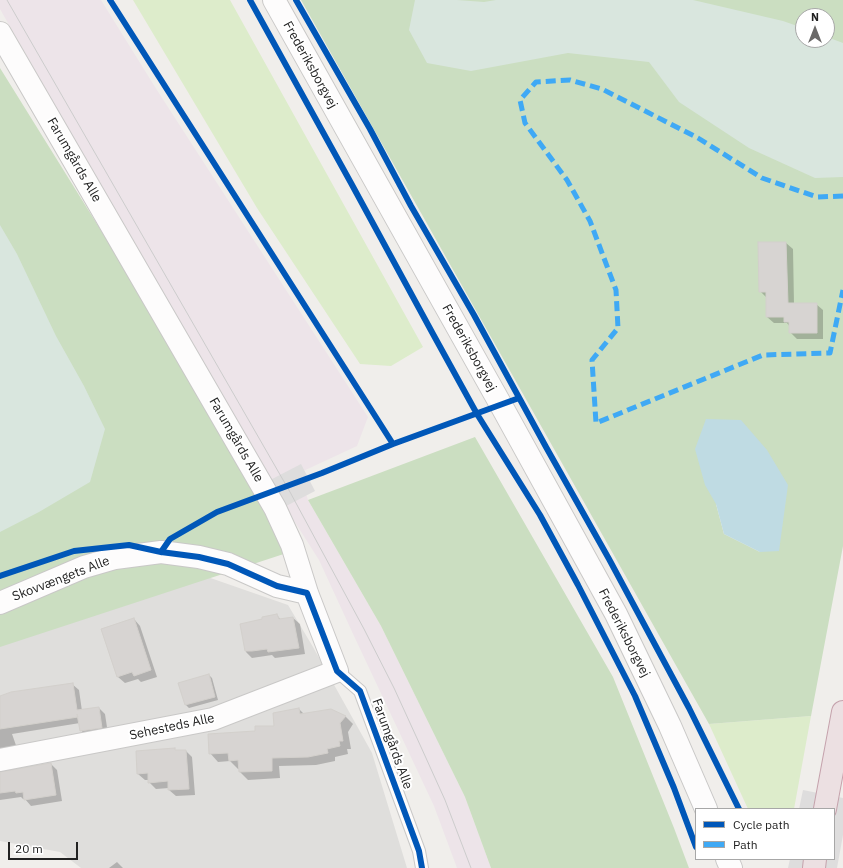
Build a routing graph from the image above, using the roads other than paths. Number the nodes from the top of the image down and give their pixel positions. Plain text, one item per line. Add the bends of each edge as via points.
1 (274, 0) edge
2 (0, 33) edge
3 (307, 594) junction
4 (0, 603) edge
5 (337, 671) junction
6 (843, 712) edge
7 (0, 760) edge
8 (826, 802) edge
9 (706, 808) edge
10 (422, 868) edge

1 - 9 street, Frederiksborgvej via 616,614 670,726
2 - 3 street, Farumgårds Alle via 275,508 292,545
3 - 4 street, Skovvængets Alle via 277,586 228,564 161,552 115,558 84,567
3 - 5 street, Farumgårds Alle
5 - 7 street, Sehesteds Alle via 213,719
5 - 10 lane, Farumgårds Alle via 360,691 419,851
6 - 8 highway

